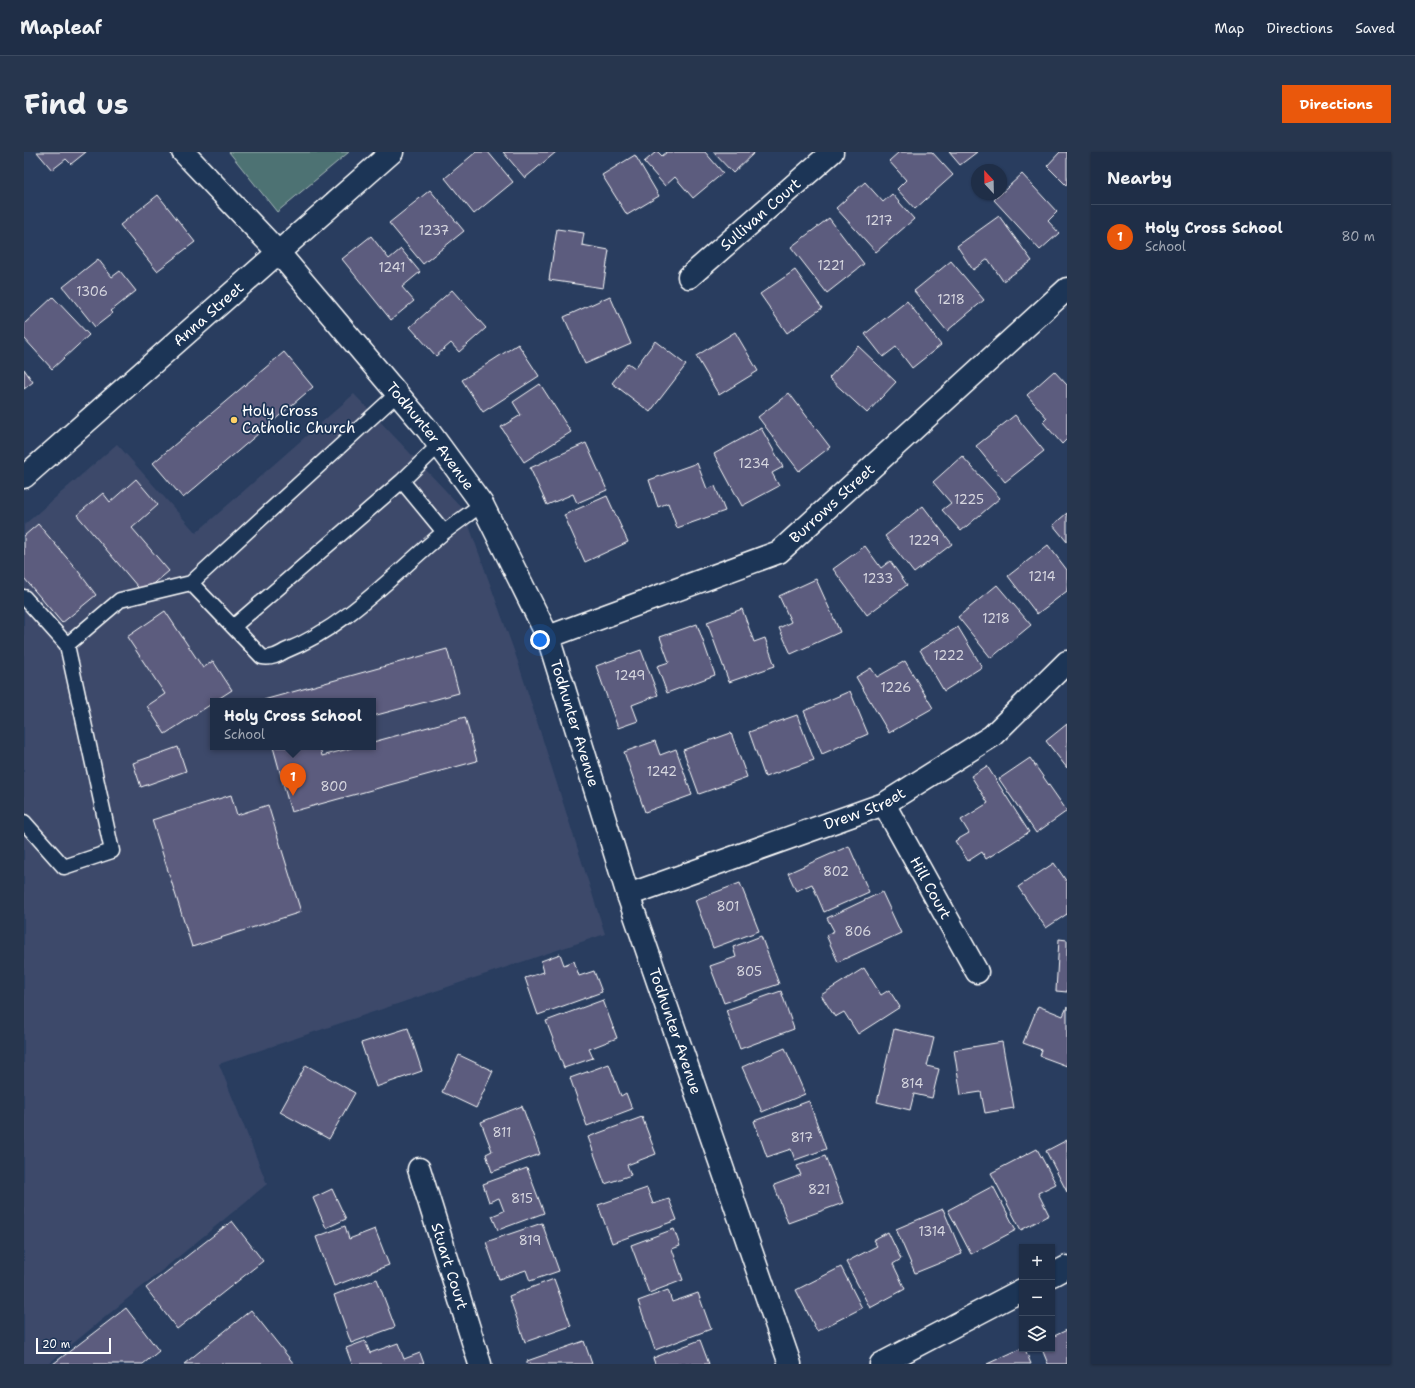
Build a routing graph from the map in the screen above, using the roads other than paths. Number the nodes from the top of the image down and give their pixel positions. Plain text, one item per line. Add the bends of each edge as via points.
1 (183, 152) edge
2 (392, 152) edge
3 (832, 152) edge
4 (278, 252) junction
5 (689, 277) dead end
6 (1067, 289) edge
7 (397, 394) junction
8 (439, 445) junction
9 (24, 477) edge
10 (402, 481) junction
11 (482, 504) junction
12 (444, 532) junction
13 (191, 583) junction
14 (24, 597) edge
15 (233, 627) junction
16 (548, 637) junction
17 (67, 645) junction
18 (1067, 662) edge
19 (884, 804) junction
20 (24, 822) edge
21 (628, 895) junction
22 (977, 972) dead end
23 (419, 1169) dead end
24 (1067, 1267) edge
25 (1055, 1273) edge
26 (1019, 1292) edge
27 (480, 1364) edge
28 (790, 1364) edge
29 (881, 1364) edge

1 - 4 street, Todhunter Avenue
2 - 4 street, Anna Street
3 - 5 street, Sullivan Court
4 - 7 street, Todhunter Avenue
4 - 9 street, Anna Street
6 - 16 street, Burrows Street via 779,552
7 - 8 street, Todhunter Avenue
7 - 13 lane
8 - 10 lane
8 - 11 street, Todhunter Avenue
10 - 12 lane
10 - 15 lane
11 - 12 lane
11 - 16 street, Todhunter Avenue
12 - 15 lane via 360,606 330,629 299,646 268,658 262,657
13 - 15 lane
13 - 17 lane via 120,600
14 - 17 lane
16 - 21 street, Todhunter Avenue
17 - 20 lane via 112,851 64,867
18 - 19 street, Drew Street via 992,736
19 - 21 street, Drew Street
19 - 22 street, Hill Court
21 - 28 street, Todhunter Avenue
23 - 27 street, Stuart Court
24 - 25 street
26 - 29 street

